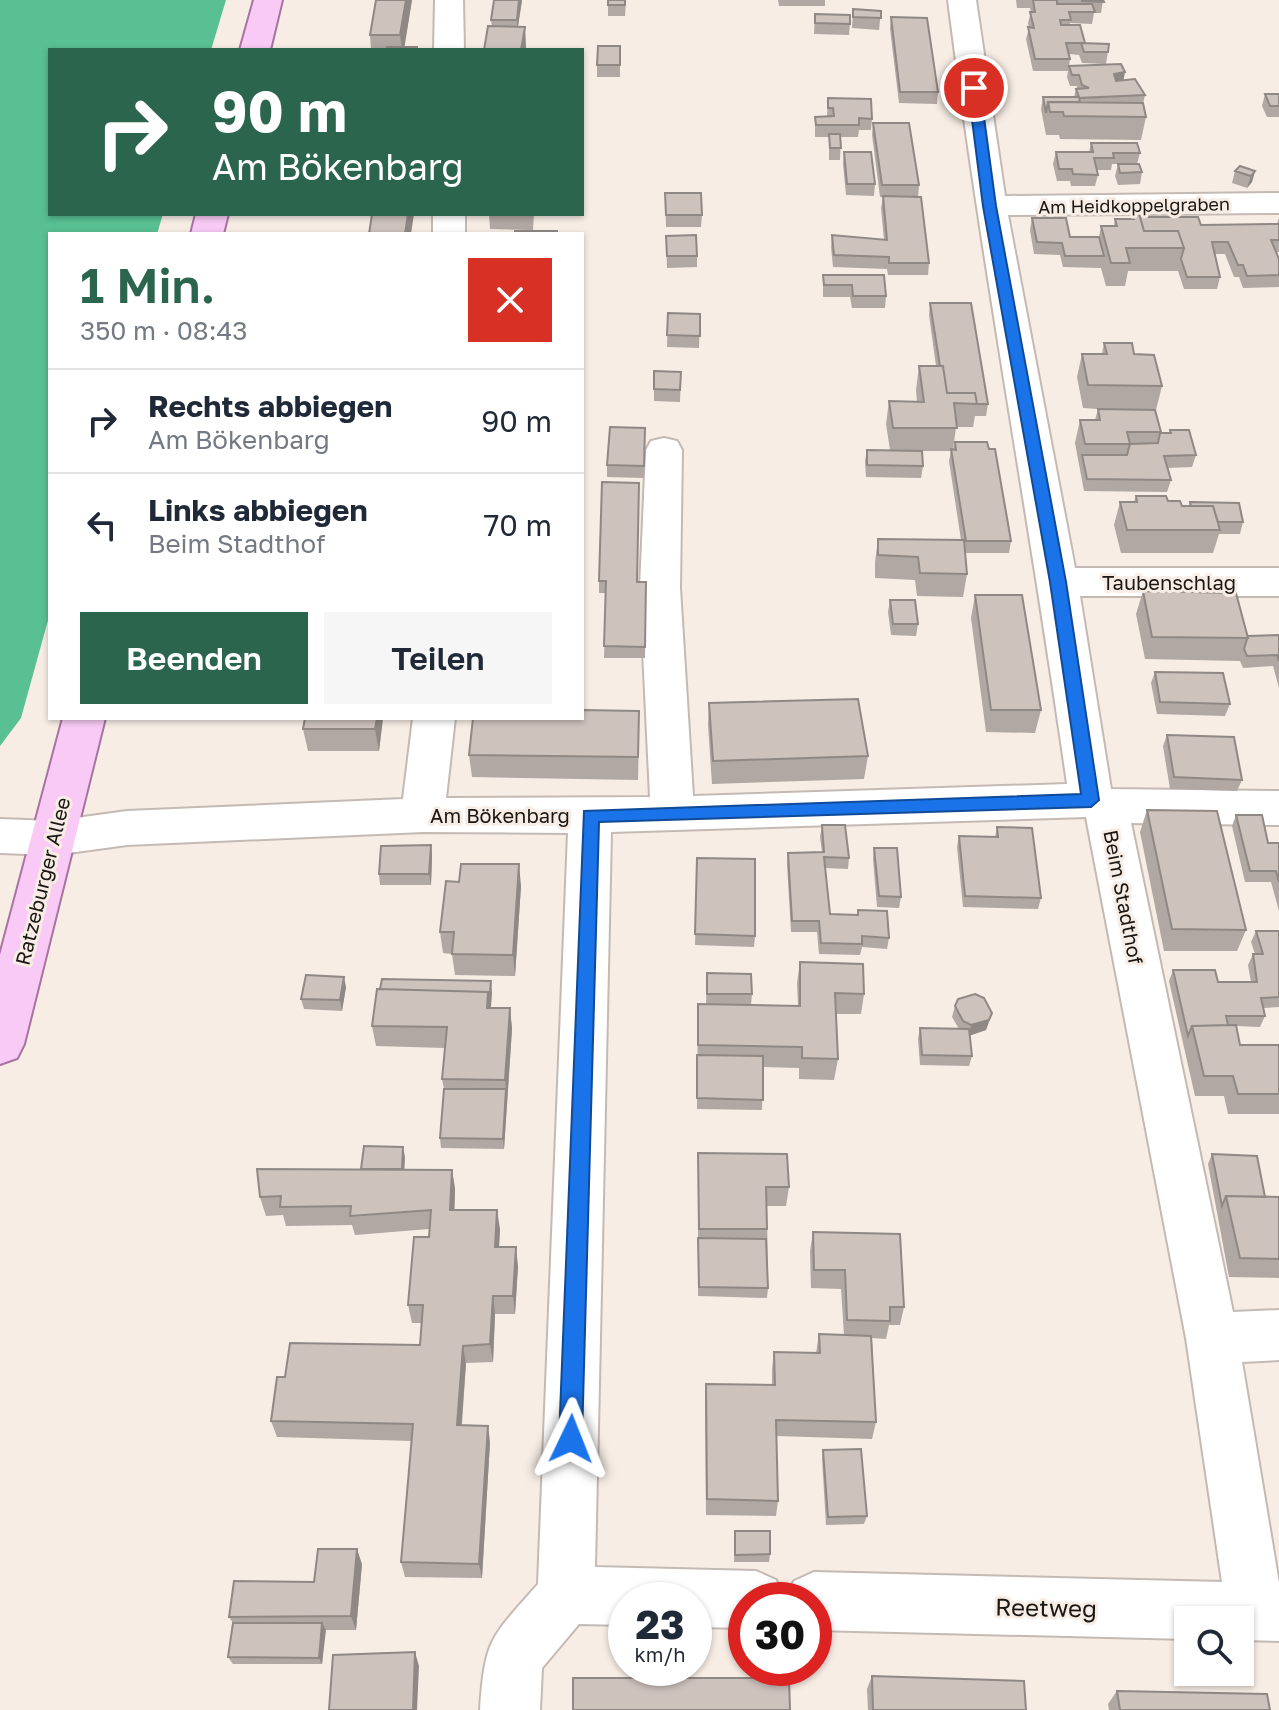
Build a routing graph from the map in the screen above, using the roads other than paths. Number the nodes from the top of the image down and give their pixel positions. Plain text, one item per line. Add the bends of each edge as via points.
1 (268, 0) edge
2 (449, 0) edge
3 (962, 0) edge
4 (256, 48) edge
5 (449, 48) edge
6 (1279, 203) edge
7 (990, 206) junction
8 (664, 450) dead end
9 (1058, 582) junction
10 (1279, 582) edge
11 (84, 720) edge
12 (434, 720) edge
13 (1098, 803) junction
14 (1279, 808) edge
15 (672, 813) junction
16 (423, 815) junction
17 (590, 816) junction
18 (0, 836) edge
19 (54, 838) junction
20 (0, 1044) edge
21 (1279, 1335) edge
22 (1212, 1338) junction
23 (566, 1595) junction
24 (728, 1599) edge
25 (832, 1601) edge
26 (1267, 1612) edge
27 (510, 1710) edge

1 - 4 main road
2 - 5 street
3 - 7 street, Beim Stadthof
6 - 7 street, Am Heidkoppelgraben
7 - 9 street, Beim Stadthof
8 - 15 street via 660,588
9 - 10 street, Taubenschlag
9 - 13 street, Beim Stadthof
11 - 19 main road, Ratzeburger Allee
12 - 16 street
13 - 14 street, Am Bökenbarg
13 - 15 street, Am Bökenbarg
13 - 22 street, Beim Stadthof
15 - 17 street, Am Bökenbarg
16 - 17 street, Am Bökenbarg
16 - 19 street, Am Bökenbarg via 127,828
17 - 23 street
18 - 19 street, Am Bökenbarg
19 - 20 main road, Ratzeburger Allee
21 - 22 street
22 - 26 street, Beim Stadthof
23 - 24 street
23 - 27 street via 513,1657
25 - 26 street, Reetweg

